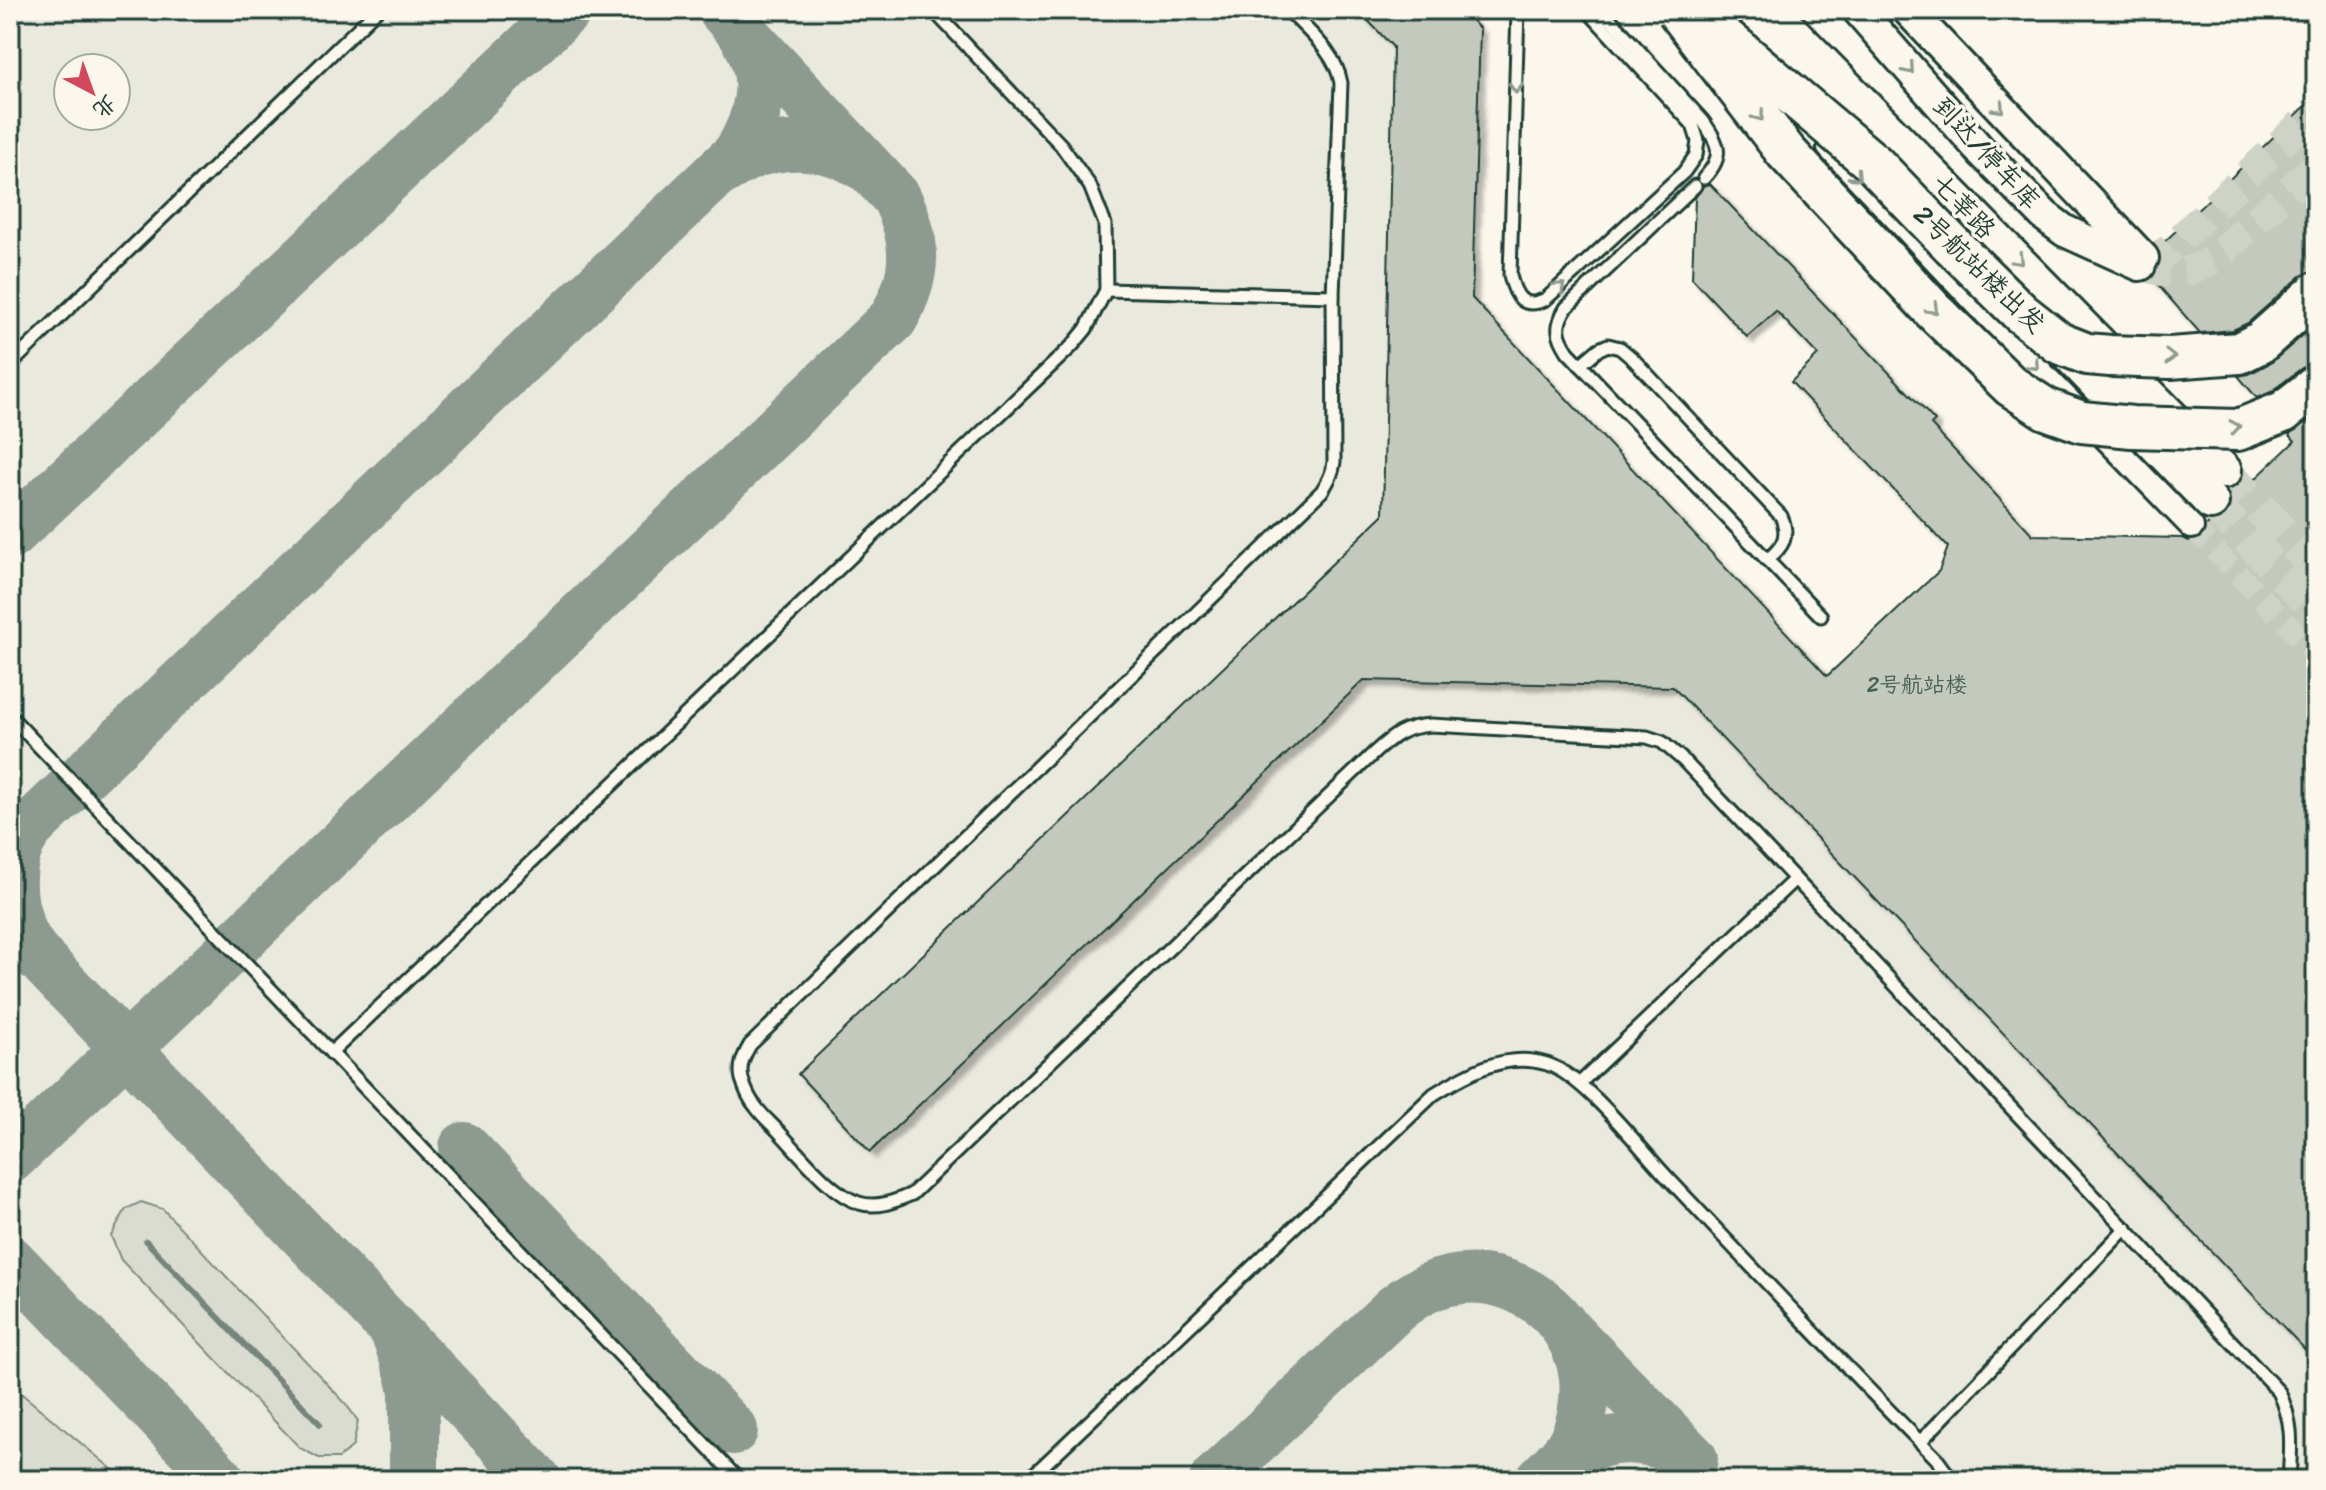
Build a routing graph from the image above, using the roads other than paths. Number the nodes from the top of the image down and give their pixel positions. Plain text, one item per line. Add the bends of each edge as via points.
1 (377, 10) edge
2 (933, 10) edge
3 (1288, 10) edge
4 (1518, 10) edge
5 (1587, 10) edge
6 (1602, 10) edge
7 (1677, 10) edge
8 (1691, 10) edge
9 (1699, 10) edge
10 (1738, 10) edge
11 (1770, 10) edge
12 (1780, 10) edge
13 (1858, 10) edge
14 (1908, 10) edge
15 (1806, 45) junction
16 (1106, 290) junction
17 (2316, 293) edge
18 (1333, 296) junction
19 (10, 365) edge
20 (1580, 365) junction
21 (2316, 386) edge
22 (2209, 500) junction
23 (1767, 560) junction
24 (1821, 616) dead end
25 (10, 716) edge
26 (1795, 879) junction
27 (331, 1053) junction
28 (1580, 1083) junction
29 (2126, 1228) junction
30 (1920, 1442) junction
31 (739, 1480) edge
32 (1028, 1480) edge
33 (1952, 1480) edge
34 (2289, 1480) edge

1 - 19 lane
2 - 16 lane via 1061,145 1090,186 1105,224
3 - 18 lane via 1333,59 1341,83
4 -> 5 lane via 1510,275 1517,294 1536,304 1633,220 1696,155 1693,125
6 - 20 lane via 1703,121 1718,147 1715,166 1559,319 1559,336
7 -> 21 highway, bridge via 1786,152 1955,332 2011,386 2046,409 2082,422 2238,430 2283,412
8 -> 17 highway, 2号航站楼出发, bridge via 1873,163 2021,313 2059,343 2110,356 2239,353 2261,342
9 -> 22 street via 2049,380
10 - 22 main road
11 - 15 main road, 七莘路
12 - 15 main road
13 - 14 main road, 到达/停车库 via 2045,216 2065,231 2143,263
15 -> 22 main road, 七莘路
16 - 18 lane
16 - 27 lane via 1072,346
18 - 26 lane via 1334,462 1322,491 750,1045 741,1061 741,1076 755,1107 820,1175 859,1203 884,1204 912,1194 1375,752 1413,727 1631,736 1662,742
20 - 23 lane
20 - 23 lane via 1608,345 1633,359 1781,516 1787,534
23 - 24 lane
25 - 27 lane
26 - 28 lane
26 - 29 lane
27 - 31 lane
28 - 30 lane
28 - 32 lane via 1559,1068 1509,1059 1466,1074 1434,1094
29 - 30 lane
29 - 34 lane via 2279,1392 2292,1434
30 - 33 lane

